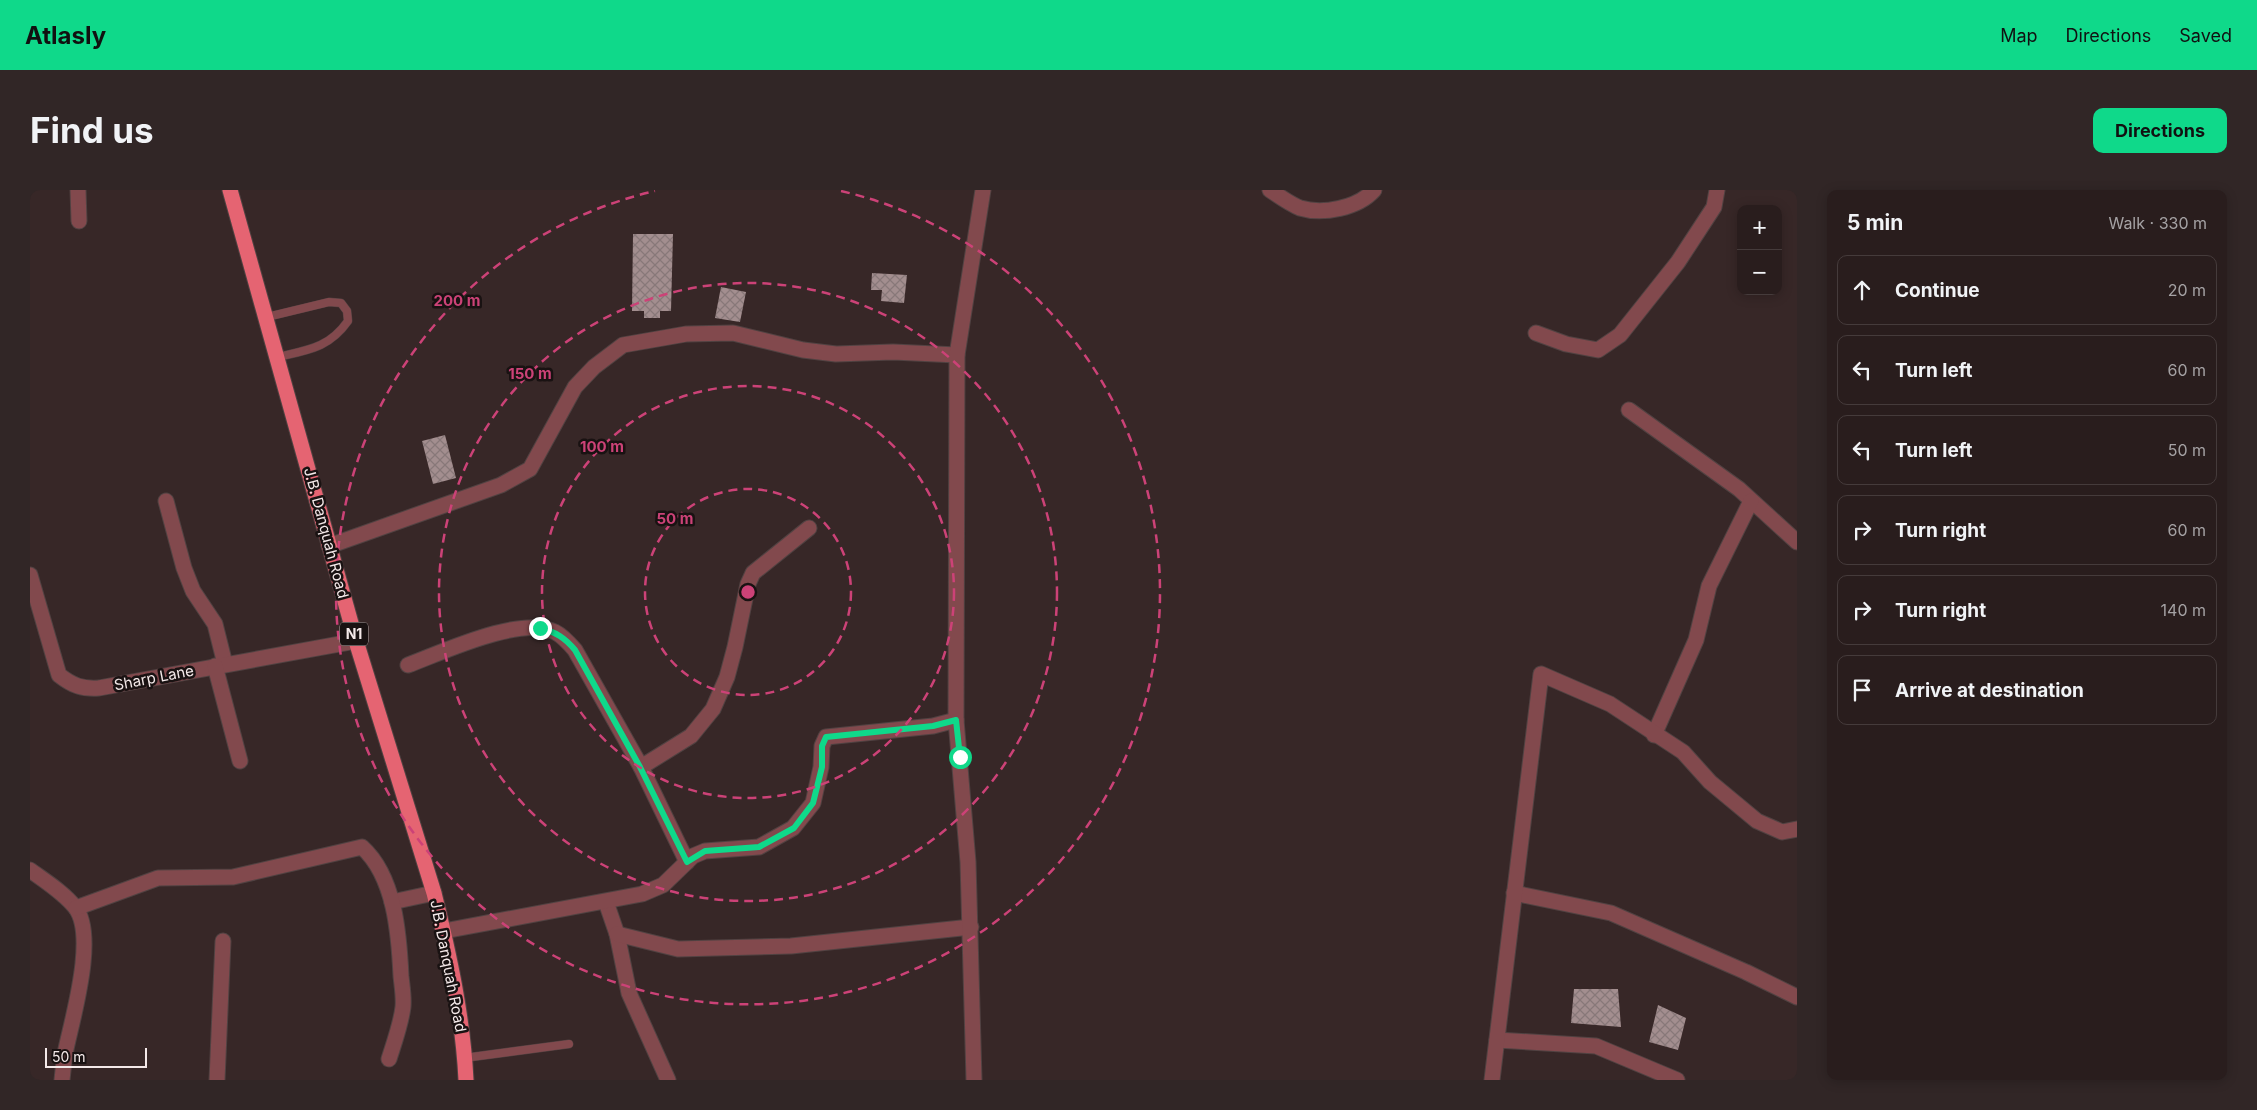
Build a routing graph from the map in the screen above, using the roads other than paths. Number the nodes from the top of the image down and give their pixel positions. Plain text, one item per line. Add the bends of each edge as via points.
1 (78, 190) edge
2 (230, 190) edge
3 (983, 190) edge
4 (1270, 190) edge
5 (1374, 190) edge
6 (1717, 190) edge
7 (79, 221) dead end
8 (267, 317) junction
9 (1536, 333) dead end
10 (957, 355) junction
11 (278, 357) junction
12 (1629, 410) dead end
13 (166, 501) dead end
14 (1751, 501) junction
15 (809, 528) dead end
16 (1797, 542) edge
17 (329, 546) junction
18 (30, 575) edge
19 (356, 641) junction
20 (220, 665) junction
21 (408, 665) dead end
22 (956, 720) junction
23 (1654, 735) junction
24 (240, 761) dead end
25 (640, 767) junction
26 (1797, 829) edge
27 (687, 862) junction
28 (30, 870) edge
29 (434, 893) junction
30 (1514, 893) junction
31 (392, 902) junction
32 (606, 902) junction
33 (76, 908) junction
34 (971, 927) junction
35 (444, 931) junction
36 (618, 934) junction
37 (223, 941) dead end
38 (1797, 997) edge
39 (1497, 1040) junction
40 (569, 1044) dead end
41 (464, 1058) junction
42 (389, 1059) dead end
43 (62, 1080) edge
44 (217, 1080) edge
45 (466, 1080) edge
46 (668, 1080) edge
47 (974, 1080) edge
48 (1492, 1080) edge
49 (1677, 1080) edge

1 - 7 street
2 - 8 highway, J.B. Danquah Road / N1
3 - 10 street
4 - 5 street via 1300,208 1312,210 1347,206 1365,199
6 - 9 street via 1714,207 1678,262 1620,335 1598,350 1566,344
8 - 11 highway, J.B. Danquah Road / N1
8 - 11 lane via 329,302 341,303 347,311 348,321 339,334 313,349
10 - 17 street via 836,354 803,350 733,333 686,334 623,345 594,367 575,387 530,469 501,485
10 - 22 street
11 - 17 highway, J.B. Danquah Road / N1
12 - 14 street
13 - 20 street via 193,591 215,624
14 - 16 street
14 - 23 street via 1709,586 1696,640
15 - 25 street via 760,565 750,578 727,677 713,709 690,736
17 - 19 highway, J.B. Danquah Road / N1
18 - 20 street, Sharp Lane via 59,675 73,686 99,688
19 - 20 street, Sharp Lane
19 - 29 highway, J.B. Danquah Road / N1
20 - 24 street
21 - 25 street via 512,628 540,628 555,632 575,650
22 - 27 street via 933,726 826,737 813,803 794,828 759,847 705,851
22 - 34 street
23 - 26 street via 1683,752 1710,782 1757,821 1782,832
23 - 30 street via 1610,704 1541,674
25 - 27 street
27 - 32 street via 663,885 642,894
28 - 33 street
29 - 31 street
29 - 35 highway, J.B. Danquah Road / N1
30 - 38 street via 1610,913
30 - 39 street
31 - 33 street via 381,873 362,847 233,877 158,878
31 - 42 street via 403,1007
32 - 35 street
32 - 36 street
33 - 43 street via 84,934 84,957
34 - 36 street via 791,946 678,949
34 - 47 street
35 - 41 highway, J.B. Danquah Road / N1
36 - 46 street via 629,993
37 - 44 street
39 - 48 street
39 - 49 street via 1596,1046
40 - 41 lane
41 - 45 highway, J.B. Danquah Road / N1

